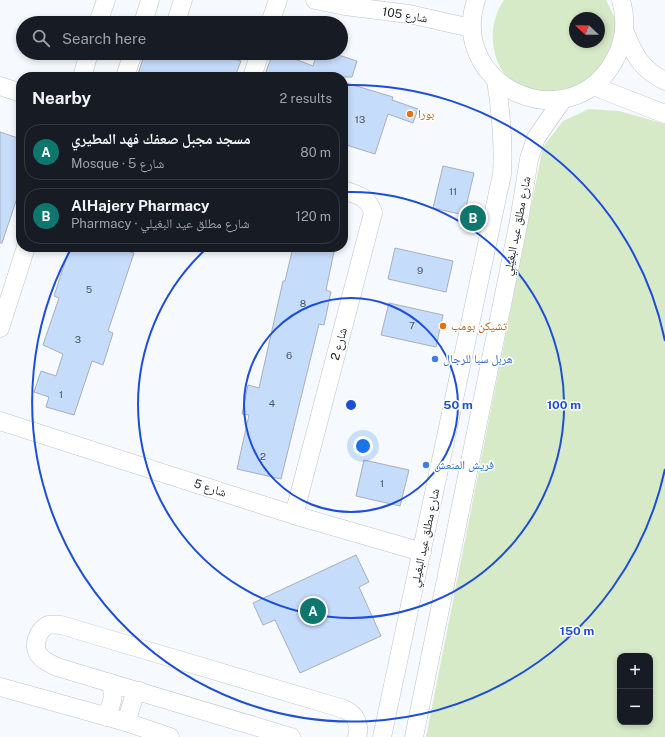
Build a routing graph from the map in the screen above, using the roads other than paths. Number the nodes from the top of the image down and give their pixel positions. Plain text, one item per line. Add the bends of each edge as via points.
1 (106, 0) edge
2 (150, 0) edge
3 (183, 0) edge
4 (278, 0) edge
5 (315, 0) edge
6 (476, 0) edge
7 (621, 0) edge
8 (100, 16) edge
9 (145, 16) edge
10 (178, 16) edge
11 (272, 16) edge
12 (471, 28) junction
13 (625, 32) junction
14 (87, 60) edge
15 (131, 60) edge
16 (258, 60) edge
17 (83, 72) edge
18 (127, 72) edge
19 (254, 72) edge
20 (496, 80) junction
21 (665, 81) edge
22 (0, 86) edge
23 (593, 86) junction
24 (16, 91) edge
25 (563, 99) junction
26 (665, 114) edge
27 (348, 192) edge
28 (24, 252) edge
29 (0, 328) edge
30 (0, 421) edge
31 (294, 515) junction
32 (422, 552) junction
33 (110, 683) junction
34 (0, 687) edge
35 (140, 691) junction
36 (106, 717) junction
37 (126, 722) junction
38 (415, 736) edge
39 (170, 737) edge
40 (291, 737) edge
41 (357, 737) edge
42 (382, 737) edge

1 - 8 street
2 - 9 street
3 - 10 street
4 - 11 street
5 - 12 street, شارع 105 via 409,14
6 - 12 street
7 - 13 street
12 - 20 street via 483,65
13 - 21 street via 641,64 653,75
13 - 23 street via 619,52 609,71
14 - 17 street
15 - 18 street
16 - 19 street
20 - 25 street via 515,94 539,100
20 - 32 street, شارع مطلق عيد البغيلي via 502,116 502,174
22 - 24 street
23 - 25 street
23 - 26 street
25 - 38 street, شارع مطلق عيد البغيلي via 536,138 529,159 519,221
27 - 31 street, شارع 2 via 365,198 371,204 373,213
28 - 29 street
30 - 31 street, شارع 5
31 - 32 street, شارع 5
32 - 42 street, شارع مطلق عيد البغيلي
33 - 35 street
33 - 36 street via 114,690 113,699
33 - 41 street via 43,660 38,655 35,643 40,632 49,625 61,625 344,709 352,713 357,720
34 - 36 street
35 - 37 street via 134,697
35 - 40 street
36 - 37 street
37 - 39 street

